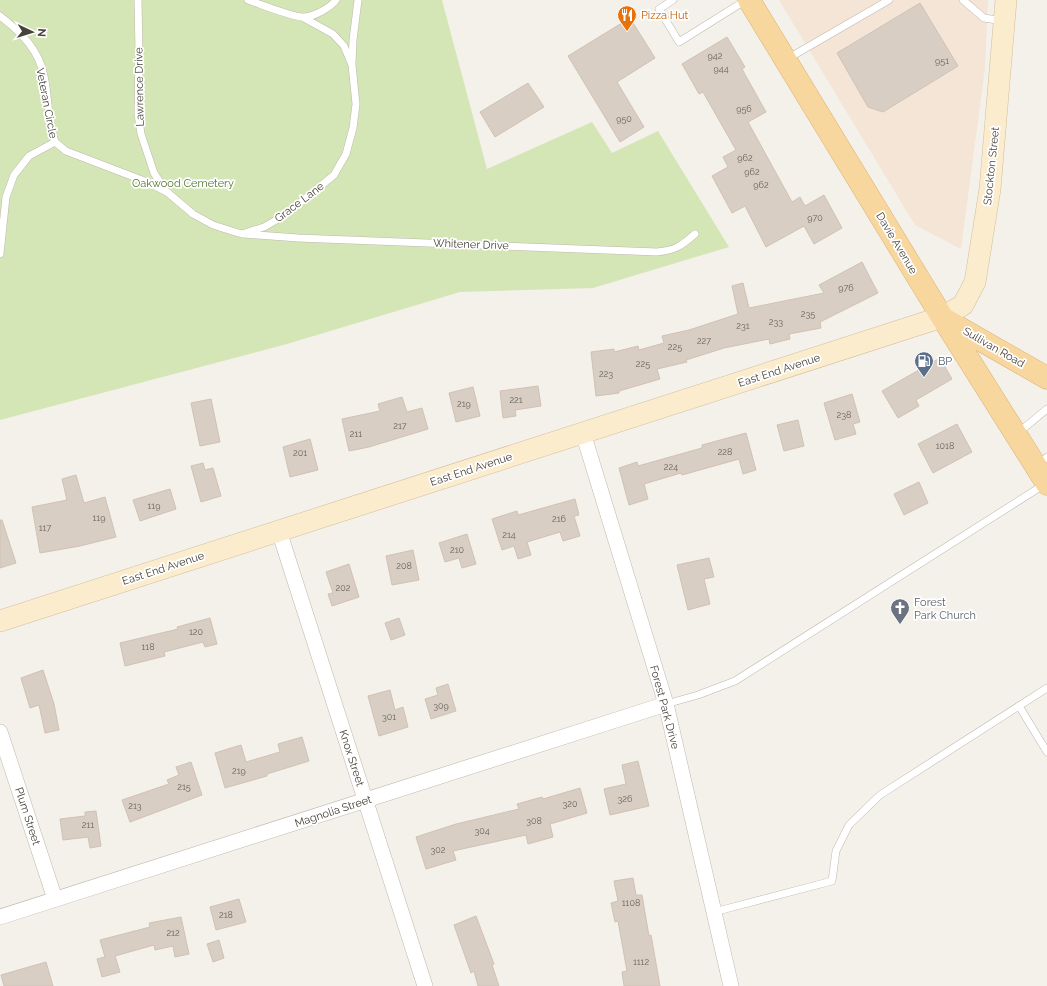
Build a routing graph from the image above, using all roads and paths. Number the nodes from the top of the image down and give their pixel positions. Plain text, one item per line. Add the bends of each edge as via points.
1 (138, 0) edge
2 (248, 0) edge
3 (336, 0) edge
4 (358, 0) edge
5 (672, 0) edge
6 (748, 0) edge
7 (889, 0) edge
8 (963, 0) edge
9 (1006, 0) edge
10 (0, 16) edge
11 (304, 18) junction
12 (1005, 22) junction
13 (786, 60) junction
14 (352, 65) junction
15 (55, 142) junction
16 (167, 192) junction
17 (242, 234) junction
18 (695, 234) dead end
19 (0, 254) edge
20 (942, 317) junction
21 (1047, 378) edge
22 (1047, 409) edge
23 (583, 433) junction
24 (1016, 434) junction
25 (1044, 473) edge
26 (279, 531) junction
27 (0, 620) edge
28 (1047, 688) edge
29 (666, 704) junction
30 (1019, 706) junction
31 (0, 732) edge
32 (1047, 752) edge
33 (365, 800) junction
34 (55, 899) junction
35 (714, 912) junction
36 (0, 917) edge
37 (425, 986) edge
38 (732, 986) edge

1 - 16 lane, Lawrence Drive via 138,114 141,134 154,173
2 - 11 lane, Grace Lane
3 - 11 lane via 322,12
4 - 14 lane
5 - 6 lane via 659,9 678,42
6 - 13 main road, Davie Avenue
7 - 13 lane
8 - 12 lane via 984,18
9 - 12 street, Stockton Street
10 - 15 lane, Veteran Circle via 17,29 36,52 44,75
11 - 14 lane, Grace Lane via 333,34 344,46
12 - 20 street, Stockton Street via 990,189 975,282 963,305
13 - 20 main road, Davie Avenue
14 - 17 lane, Grace Lane via 356,104 353,128 346,154 334,175 285,215
15 - 16 lane via 66,151
15 - 19 lane, Veteran Circle via 29,156 14,175 6,197
16 - 17 lane via 193,214 213,225
17 - 18 lane, Whitener Drive via 657,252 682,245
20 - 21 main road, Sullivan Road
20 - 23 street, East End Avenue
20 - 24 main road, Davie Avenue
22 - 24 lane
23 - 26 street, East End Avenue
23 - 29 street, Forest Park Drive
24 - 25 main road, Davie Avenue
25 - 29 lane via 735,681
26 - 27 street, East End Avenue
26 - 33 street, Knox Street
28 - 30 lane
29 - 33 street, Magnolia Street
29 - 35 street, Forest Park Drive
30 - 32 lane
30 - 35 lane via 880,795 848,825 836,851 832,881
31 - 34 street, Plum Street
33 - 34 street, Magnolia Street
33 - 37 street, Knox Street
34 - 36 street, Magnolia Street
35 - 38 street, Forest Park Drive

